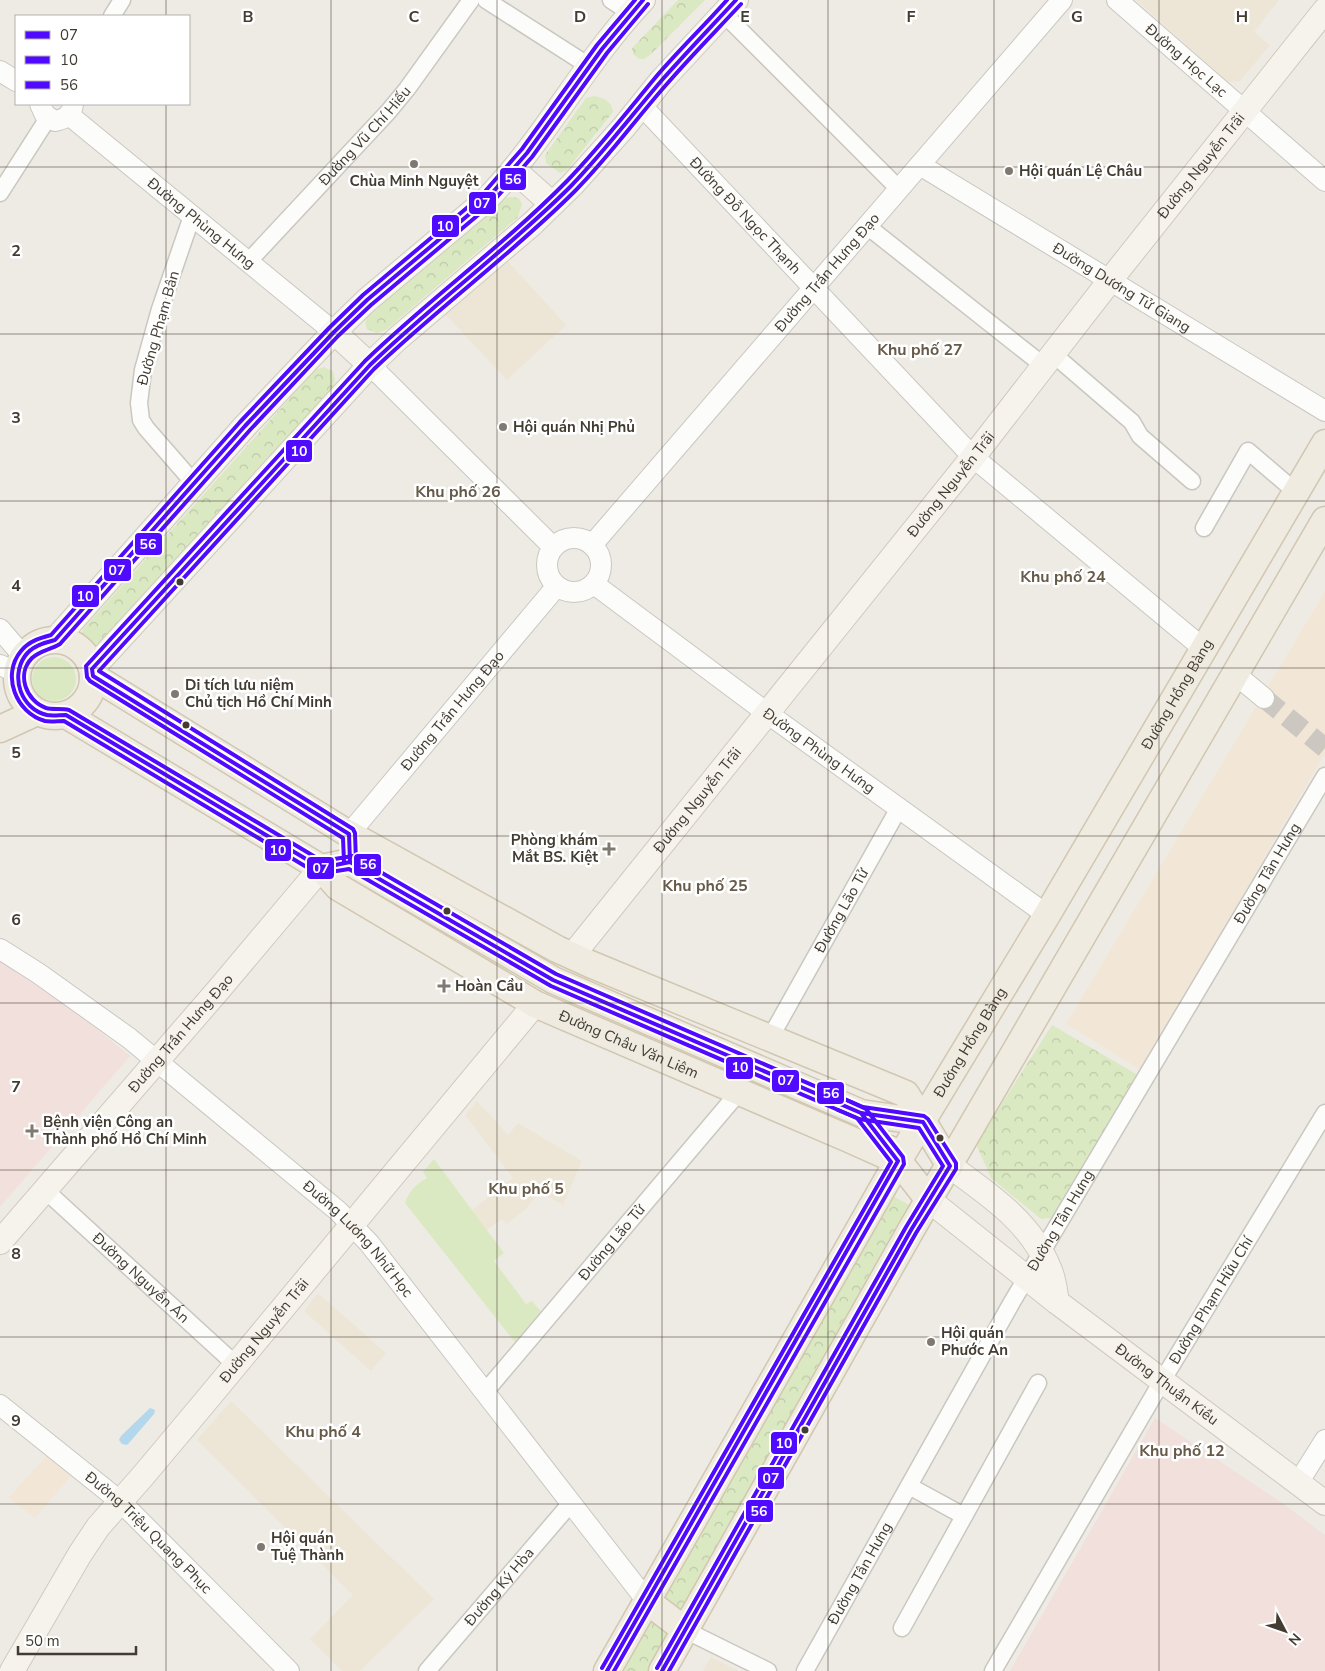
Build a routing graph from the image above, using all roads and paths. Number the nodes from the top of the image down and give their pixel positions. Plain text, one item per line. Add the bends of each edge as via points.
1 (122, 0) edge
2 (471, 0) edge
3 (486, 0) edge
4 (611, 0) edge
5 (1062, 0) edge
6 (1117, 0) edge
7 (637, 7) edge
8 (730, 7) edge
9 (1325, 10) edge
10 (113, 15) edge
11 (589, 66) junction
12 (0, 71) edge
13 (15, 80) edge
14 (641, 105) junction
15 (71, 109) edge
16 (44, 111) edge
17 (1244, 111) junction
18 (920, 164) junction
19 (514, 170) junction
20 (1325, 181) edge
21 (899, 189) junction
22 (0, 193) edge
23 (552, 204) junction
24 (192, 216) junction
25 (867, 226) junction
26 (248, 262) junction
27 (1110, 280) junction
28 (814, 288) junction
29 (334, 332) junction
30 (1049, 360) junction
31 (370, 365) junction
32 (1325, 411) edge
33 (1325, 443) edge
34 (973, 457) junction
35 (1192, 481) dead end
36 (194, 483) junction
37 (1296, 492) junction
38 (1325, 520) edge
39 (1204, 528) dead end
40 (592, 545) junction
41 (553, 547) junction
42 (594, 584) junction
43 (556, 587) junction
44 (0, 629) edge
45 (55, 640) junction
46 (1204, 649) junction
47 (11, 671) edge
48 (93, 673) junction
49 (1235, 674) junction
50 (1264, 698) tunnel mouth
51 (37, 712) junction
52 (767, 713) junction
53 (66, 715) junction
54 (0, 729) edge
55 (1325, 776) edge
56 (899, 808) junction
57 (349, 834) junction
58 (350, 862) junction
59 (321, 868) junction
60 (1047, 915) junction
61 (1080, 940) junction
62 (0, 948) edge
63 (572, 956) junction
64 (553, 980) junction
65 (535, 1004) junction
66 (770, 1038) junction
67 (157, 1061) junction
68 (753, 1067) junction
69 (739, 1092) junction
70 (861, 1113) junction
71 (1324, 1117) edge
72 (923, 1122) junction
73 (898, 1162) junction
74 (950, 1166) junction
75 (45, 1190) junction
76 (929, 1200) junction
77 (353, 1225) junction
78 (0, 1242) edge
79 (1042, 1252) junction
80 (1027, 1278) junction
81 (1057, 1302) junction
82 (236, 1365) junction
83 (1162, 1381) junction
84 (1038, 1383) dead end
85 (485, 1392) junction
86 (0, 1405) edge
87 (1325, 1440) edge
88 (1298, 1483) junction
89 (909, 1486) junction
90 (120, 1502) junction
91 (571, 1503) junction
92 (1325, 1503) edge
93 (964, 1516) junction
94 (647, 1600) junction
95 (902, 1628) dead end
96 (686, 1630) junction
97 (12, 1671) edge
98 (289, 1671) edge
99 (427, 1671) edge
100 (607, 1671) edge
101 (662, 1671) edge
102 (768, 1671) edge
103 (805, 1671) edge
104 (993, 1671) edge

1 - 10 street
2 - 26 street, Đường Vũ Chí Hiếu via 388,112
3 - 11 street
4 - 7 street
5 - 18 street, Đường Trần Hưng Đạo
6 - 17 street, Đường Học Lạc
7 - 11 main road
8 - 14 main road
8 - 21 street
9 - 17 main road, Đường Nguyễn Trãi
11 - 19 main road
12 - 13 street
14 - 23 main road via 594,162
14 - 28 street, Đường Đỗ Ngọc Thạnh
15 - 16 street via 55,121
15 - 24 street, Đường Phùng Hưng
16 - 22 street
17 - 20 street, Đường Học Lạc
17 - 27 main road, Đường Nguyễn Trãi
18 - 21 street, Đường Trần Hưng Đạo
18 - 27 street, Đường Dương Tử Giang
19 - 23 main road
19 - 29 main road via 485,201 367,300
21 - 25 street, Đường Trần Hưng Đạo
23 - 31 main road
24 - 26 street, Đường Phùng Hưng
24 - 36 street, Đường Phạm Bân via 153,334 138,403 146,428
25 - 28 street, Đường Trần Hưng Đạo
25 - 30 street
26 - 29 street, Đường Phùng Hưng
27 - 30 main road, Đường Nguyễn Trãi
27 - 32 street, Đường Dương Tử Giang
28 - 34 street, Đường Đỗ Ngọc Thạnh
28 - 40 street, Đường Trần Hưng Đạo
29 - 31 main road
29 - 36 main road
30 - 34 main road, Đường Nguyễn Trãi
30 - 35 street via 1132,422 1140,436
31 - 41 street
31 - 48 main road
33 - 37 main road, Đường Hồng Bàng
34 - 46 street, Đường Đỗ Ngọc Thạnh
34 - 52 main road, Đường Nguyễn Trãi
36 - 45 main road
37 - 39 street via 1248,451
37 - 46 main road, Đường Hồng Bàng
38 - 49 main road
40 - 41 street via 586,540 572,538
40 - 42 street via 602,564
41 - 43 street via 546,565
42 - 43 street via 587,590 571,593
42 - 52 street, Đường Phùng Hưng
43 - 57 street, Đường Trần Hưng Đạo
44 - 47 street
45 - 47 main road via 30,648
45 - 48 main road via 75,645 89,660
46 - 49 main road
46 - 60 main road, Đường Hồng Bàng
47 - 51 main road via 19,694
48 - 53 main road via 92,688 85,701
48 - 57 main road
49 - 50 street
49 - 61 main road
51 - 53 main road via 46,716
51 - 54 main road
52 - 56 street, Đường Phùng Hưng
52 - 63 main road, Đường Nguyễn Trãi
53 - 59 main road, Đường Châu Văn Liêm
55 - 79 street, Đường Tân Hưng
56 - 60 street, Đường Phùng Hưng
56 - 66 street, Đường Lão Tử
57 - 58 main road
57 - 59 main road
57 - 63 main road
58 - 59 main road
58 - 64 main road, Đường Châu Văn Liêm
59 - 65 main road, Đường Châu Văn Liêm via 338,887
59 - 67 main road, Đường Trần Hưng Đạo
60 - 61 main road
60 - 72 main road, Đường Hồng Bàng
61 - 74 main road
62 - 67 street, Đường Lương Nhữ Học
63 - 64 main road
63 - 66 main road
64 - 65 main road
64 - 68 main road, Đường Châu Văn Liêm
65 - 69 main road, Đường Châu Văn Liêm
65 - 77 main road, Đường Nguyễn Trãi
66 - 68 main road
66 - 72 main road via 906,1094
67 - 75 main road, Đường Trần Hưng Đạo
67 - 77 street, Đường Lương Nhữ Học
68 - 69 main road
68 - 70 main road, Đường Châu Văn Liêm
69 - 73 main road, Đường Châu Văn Liêm
69 - 85 street, Đường Lão Tử
70 - 72 main road, Đường Châu Văn Liêm
70 - 73 main road, Đường Châu Văn Liêm
71 - 83 street, Đường Phạm Hữu Chí
72 - 73 main road, Đường Hồng Bàng
72 - 74 main road
73 - 76 main road
73 - 94 main road, Đường Hồng Bàng
74 - 76 main road
74 - 79 main road via 1014,1216
75 - 78 main road, Đường Trần Hưng Đạo
75 - 82 street, Đường Nguyễn Án
76 - 80 main road, Đường Thuận Kiều
76 - 96 main road
77 - 82 main road, Đường Nguyễn Trãi
77 - 85 street, Đường Lương Nhữ Học
79 - 80 street, Đường Tân Hưng
79 - 81 main road via 1050,1269
80 - 81 main road, Đường Thuận Kiều
80 - 89 street, Đường Tân Hưng
81 - 83 main road, Đường Thuận Kiều
82 - 90 main road, Đường Nguyễn Trãi
83 - 88 main road, Đường Thuận Kiều
83 - 104 street, Đường Phạm Hữu Chí
84 - 93 street
85 - 91 street, Đường Lương Nhữ Học
86 - 90 street, Đường Triệu Quang Phục
87 - 88 street
88 - 92 main road, Đường Thuận Kiều
89 - 93 street
89 - 103 street, Đường Tân Hưng
90 - 97 main road, Đường Nguyễn Trãi via 80,1554
90 - 98 street, Đường Triệu Quang Phục
91 - 94 street, Đường Lương Nhữ Học
91 - 99 street, Đường Ký Hòa
93 - 95 street
94 - 96 main road
94 - 100 main road, Đường Hồng Bàng
96 - 101 main road
96 - 102 street

